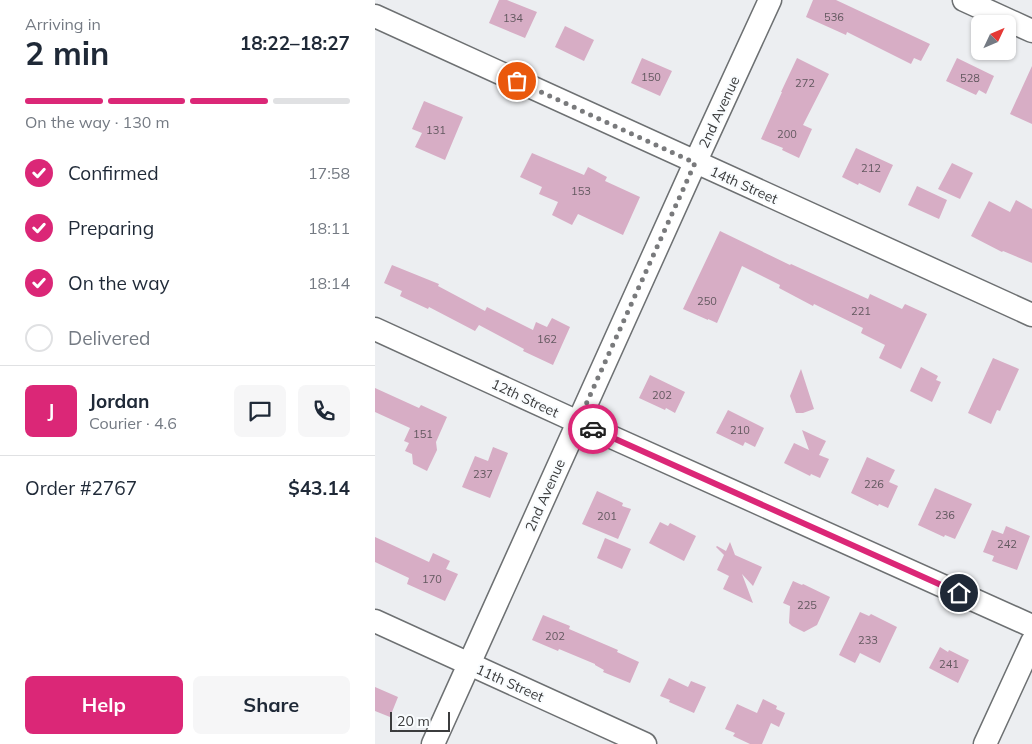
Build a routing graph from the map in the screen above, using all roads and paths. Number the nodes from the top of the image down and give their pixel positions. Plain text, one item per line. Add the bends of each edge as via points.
1 (770, 0) edge
2 (964, 0) edge
3 (375, 16) edge
4 (1032, 30) edge
5 (695, 163) junction
6 (1032, 315) edge
7 (375, 329) edge
8 (578, 422) junction
9 (375, 621) edge
10 (1032, 626) edge
11 (1032, 642) edge
12 (469, 664) junction
13 (433, 744) edge
14 (645, 744) edge
15 (985, 744) edge

1 - 5 street, 2nd Avenue
2 - 4 street
3 - 5 street, 14th Street
5 - 6 street, 14th Street
5 - 8 street, 2nd Avenue
7 - 8 street, 12th Street
8 - 10 street, 12th Street
8 - 12 street, 2nd Avenue
9 - 12 street, 11th Street
11 - 15 street
12 - 13 street, 2nd Avenue
12 - 14 street, 11th Street

